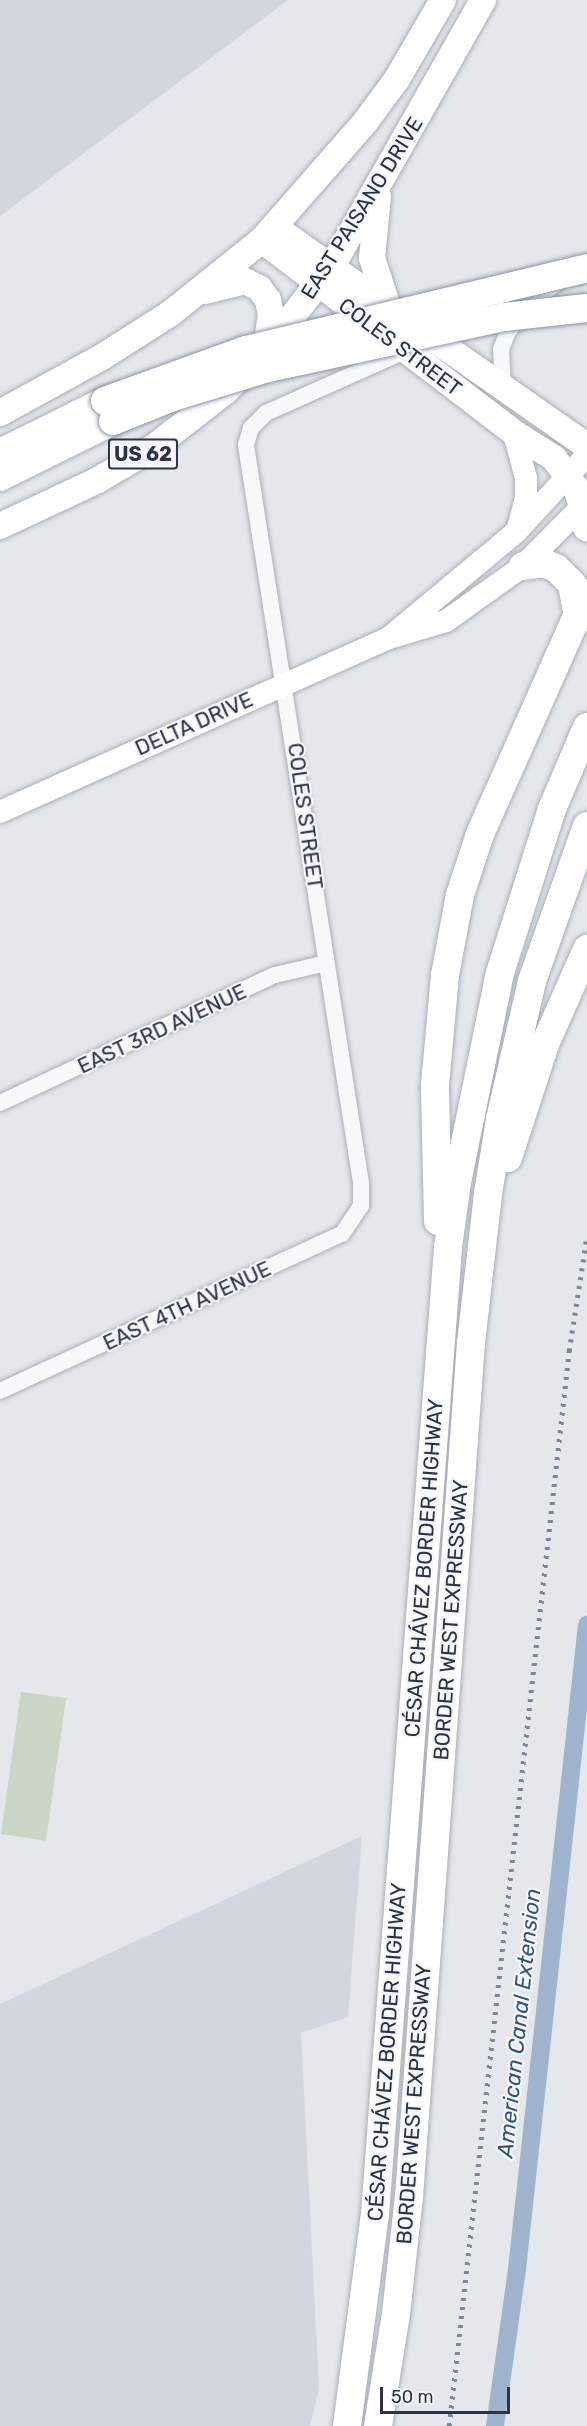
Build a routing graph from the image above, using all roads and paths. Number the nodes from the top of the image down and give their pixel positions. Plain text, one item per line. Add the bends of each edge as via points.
1 (443, 0) edge
2 (483, 0) edge
3 (379, 187) junction
4 (268, 233) junction
5 (587, 256) edge
6 (587, 263) edge
7 (587, 268) edge
8 (324, 276) junction
9 (196, 294) junction
10 (387, 304) junction
11 (587, 308) edge
12 (369, 324) junction
13 (412, 324) junction
14 (407, 350) junction
15 (266, 351) junction
16 (503, 387) junction
17 (109, 411) junction
18 (0, 413) edge
19 (513, 433) junction
20 (587, 446) edge
21 (0, 453) edge
22 (587, 455) edge
23 (569, 476) junction
24 (0, 477) edge
25 (585, 511) edge
26 (0, 526) edge
27 (516, 532) junction
28 (523, 566) junction
29 (582, 607) edge
30 (389, 638) junction
31 (285, 683) junction
32 (587, 727) edge
33 (0, 812) edge
34 (587, 826) edge
35 (587, 949) edge
36 (327, 963) junction
37 (0, 1103) edge
38 (361, 1206) joint
39 (479, 1261) junction
40 (441, 1344) junction
41 (0, 1391) edge
42 (346, 2426) edge
43 (378, 2426) edge

1 - 4 main road, EAST PAISANO DRIVE via 397,79 366,122
2 - 3 main road, EAST PAISANO DRIVE / US 62
3 - 8 main road, EAST PAISANO DRIVE / US 62
3 - 10 main road via 372,258
4 - 8 main road, COLES STREET
4 - 9 main road, EAST PAISANO DRIVE
5 - 13 street
6 - 16 street via 525,308 508,332 501,349
7 - 17 highway, bridge via 246,350
8 - 10 main road, COLES STREET
8 - 12 main road, COLES STREET
8 - 15 main road, EAST PAISANO DRIVE / US 62
9 - 15 main road via 245,281 259,288 268,300 271,315
9 - 18 main road, EAST PAISANO DRIVE via 102,357
10 - 13 main road, COLES STREET
11 - 17 highway, bridge via 504,317 268,368 173,397
12 - 14 main road, COLES STREET
12 - 15 main road via 325,320
13 - 16 main road, COLES STREET
14 - 19 main road, COLES STREET
14 - 31 street, COLES STREET via 266,413 251,428 247,459
15 - 26 main road, EAST PAISANO DRIVE / US 62 via 226,391 154,447 98,480
16 - 20 main road, COLES STREET
17 - 21 highway
17 - 24 highway
19 - 23 main road, COLES STREET via 554,458
19 - 27 main road via 526,478 526,498
22 - 23 main road, DELTA DRIVE
23 - 25 main road, COLES STREET
23 - 27 main road, DELTA DRIVE
25 - 28 main road, DELTA DRIVE
27 - 30 main road, DELTA DRIVE
28 - 29 highway via 544,563 556,568 572,584
28 - 30 main road, DELTA DRIVE via 446,621
29 - 40 highway via 480,834 460,895 445,975 435,1085
30 - 31 main road, DELTA DRIVE
31 - 33 main road, DELTA DRIVE
31 - 36 street, COLES STREET
32 - 40 highway, CÉSAR CHÁVEZ BORDER HIGHWAY via 528,878 485,1035 457,1182
34 - 39 highway, BORDER WEST EXPRESSWAY via 551,918 516,1044 500,1119
35 - 39 highway via 545,1044
36 - 37 street, EAST 3RD AVENUE via 275,975
36 - 38 street, COLES STREET via 361,1183
38 - 41 street, EAST 4TH AVENUE via 342,1234
39 - 43 highway, BORDER WEST EXPRESSWAY via 416,2094 396,2314
40 - 42 highway, CÉSAR CHÁVEZ BORDER HIGHWAY via 384,2095 366,2299

